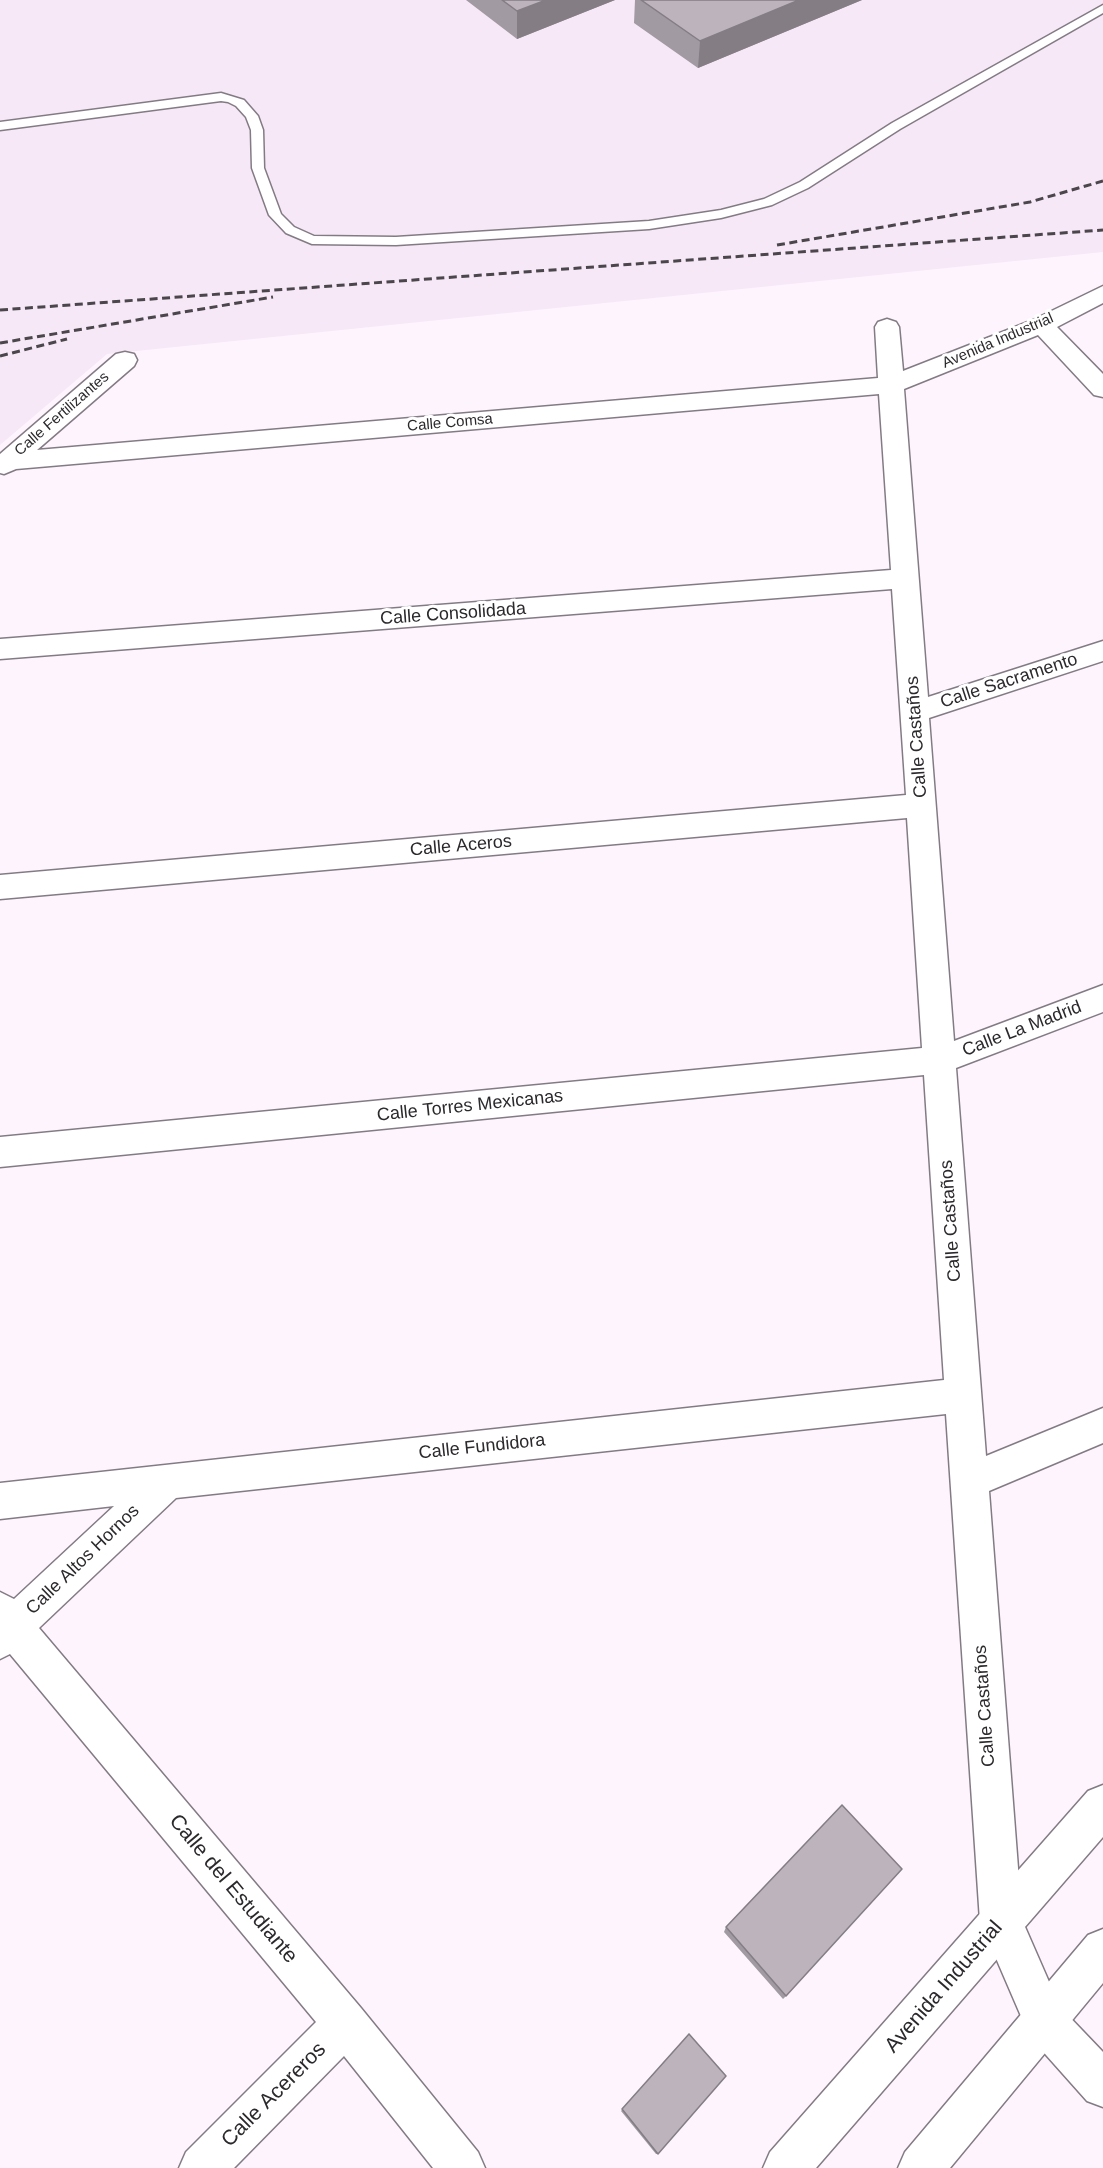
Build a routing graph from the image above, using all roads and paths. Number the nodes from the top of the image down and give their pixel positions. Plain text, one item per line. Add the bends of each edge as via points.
1 (1103, 8) edge
2 (0, 126) edge
3 (1103, 293) edge
4 (1042, 325) junction
5 (887, 327) dead end
6 (125, 360) dead end
7 (891, 386) junction
8 (1103, 389) edge
9 (4, 465) edge
10 (906, 578) junction
11 (0, 649) edge
12 (1103, 651) edge
13 (916, 712) junction
14 (922, 805) junction
15 (0, 887) edge
16 (1103, 998) edge
17 (940, 1060) junction
18 (0, 1152) edge
19 (963, 1395) junction
20 (1103, 1425) edge
21 (167, 1480) junction
22 (969, 1481) junction
23 (0, 1501) edge
24 (4, 1626) edge
25 (1103, 1806) edge
26 (1001, 1921) junction
27 (1103, 1950) edge
28 (1045, 2022) junction
29 (346, 2023) junction
30 (1103, 2085) edge
31 (202, 2168) edge
32 (462, 2168) edge
33 (786, 2168) edge
34 (921, 2168) edge

1 - 2 lane via 896,126 804,185 768,202 649,225 396,241 312,240 290,230 275,215 258,168 257,130 252,116 231,99 221,97
3 - 4 street, Avenida Industrial
4 - 7 street, Avenida Industrial
4 - 8 street
5 - 7 street, Calle Castaños
6 - 9 street, Calle Fertilizantes
7 - 9 street, Calle Comsa
7 - 10 street, Calle Castaños
10 - 11 street, Calle Consolidada
10 - 13 street, Calle Castaños
12 - 13 street, Calle Sacramento
13 - 14 street, Calle Castaños
14 - 15 street, Calle Aceros
14 - 17 street, Calle Castaños
16 - 17 street, Calle La Madrid
17 - 18 street, Calle Torres Mexicanas
17 - 19 street, Calle Castaños
19 - 21 street, Calle Fundidora
19 - 22 street, Calle Castaños
20 - 22 street
21 - 23 street, Calle Fundidora
21 - 24 street, Calle Altos Hornos
22 - 26 street, Calle Castaños
24 - 29 street, Calle del Estudiante
25 - 26 street, Avenida Industrial
26 - 28 street, Calle Castaños
26 - 33 street, Avenida Industrial
27 - 28 street
28 - 30 street, Calle Castaños
28 - 34 street
29 - 31 street, Calle Acereros
29 - 32 street, Calle del Estudiante

